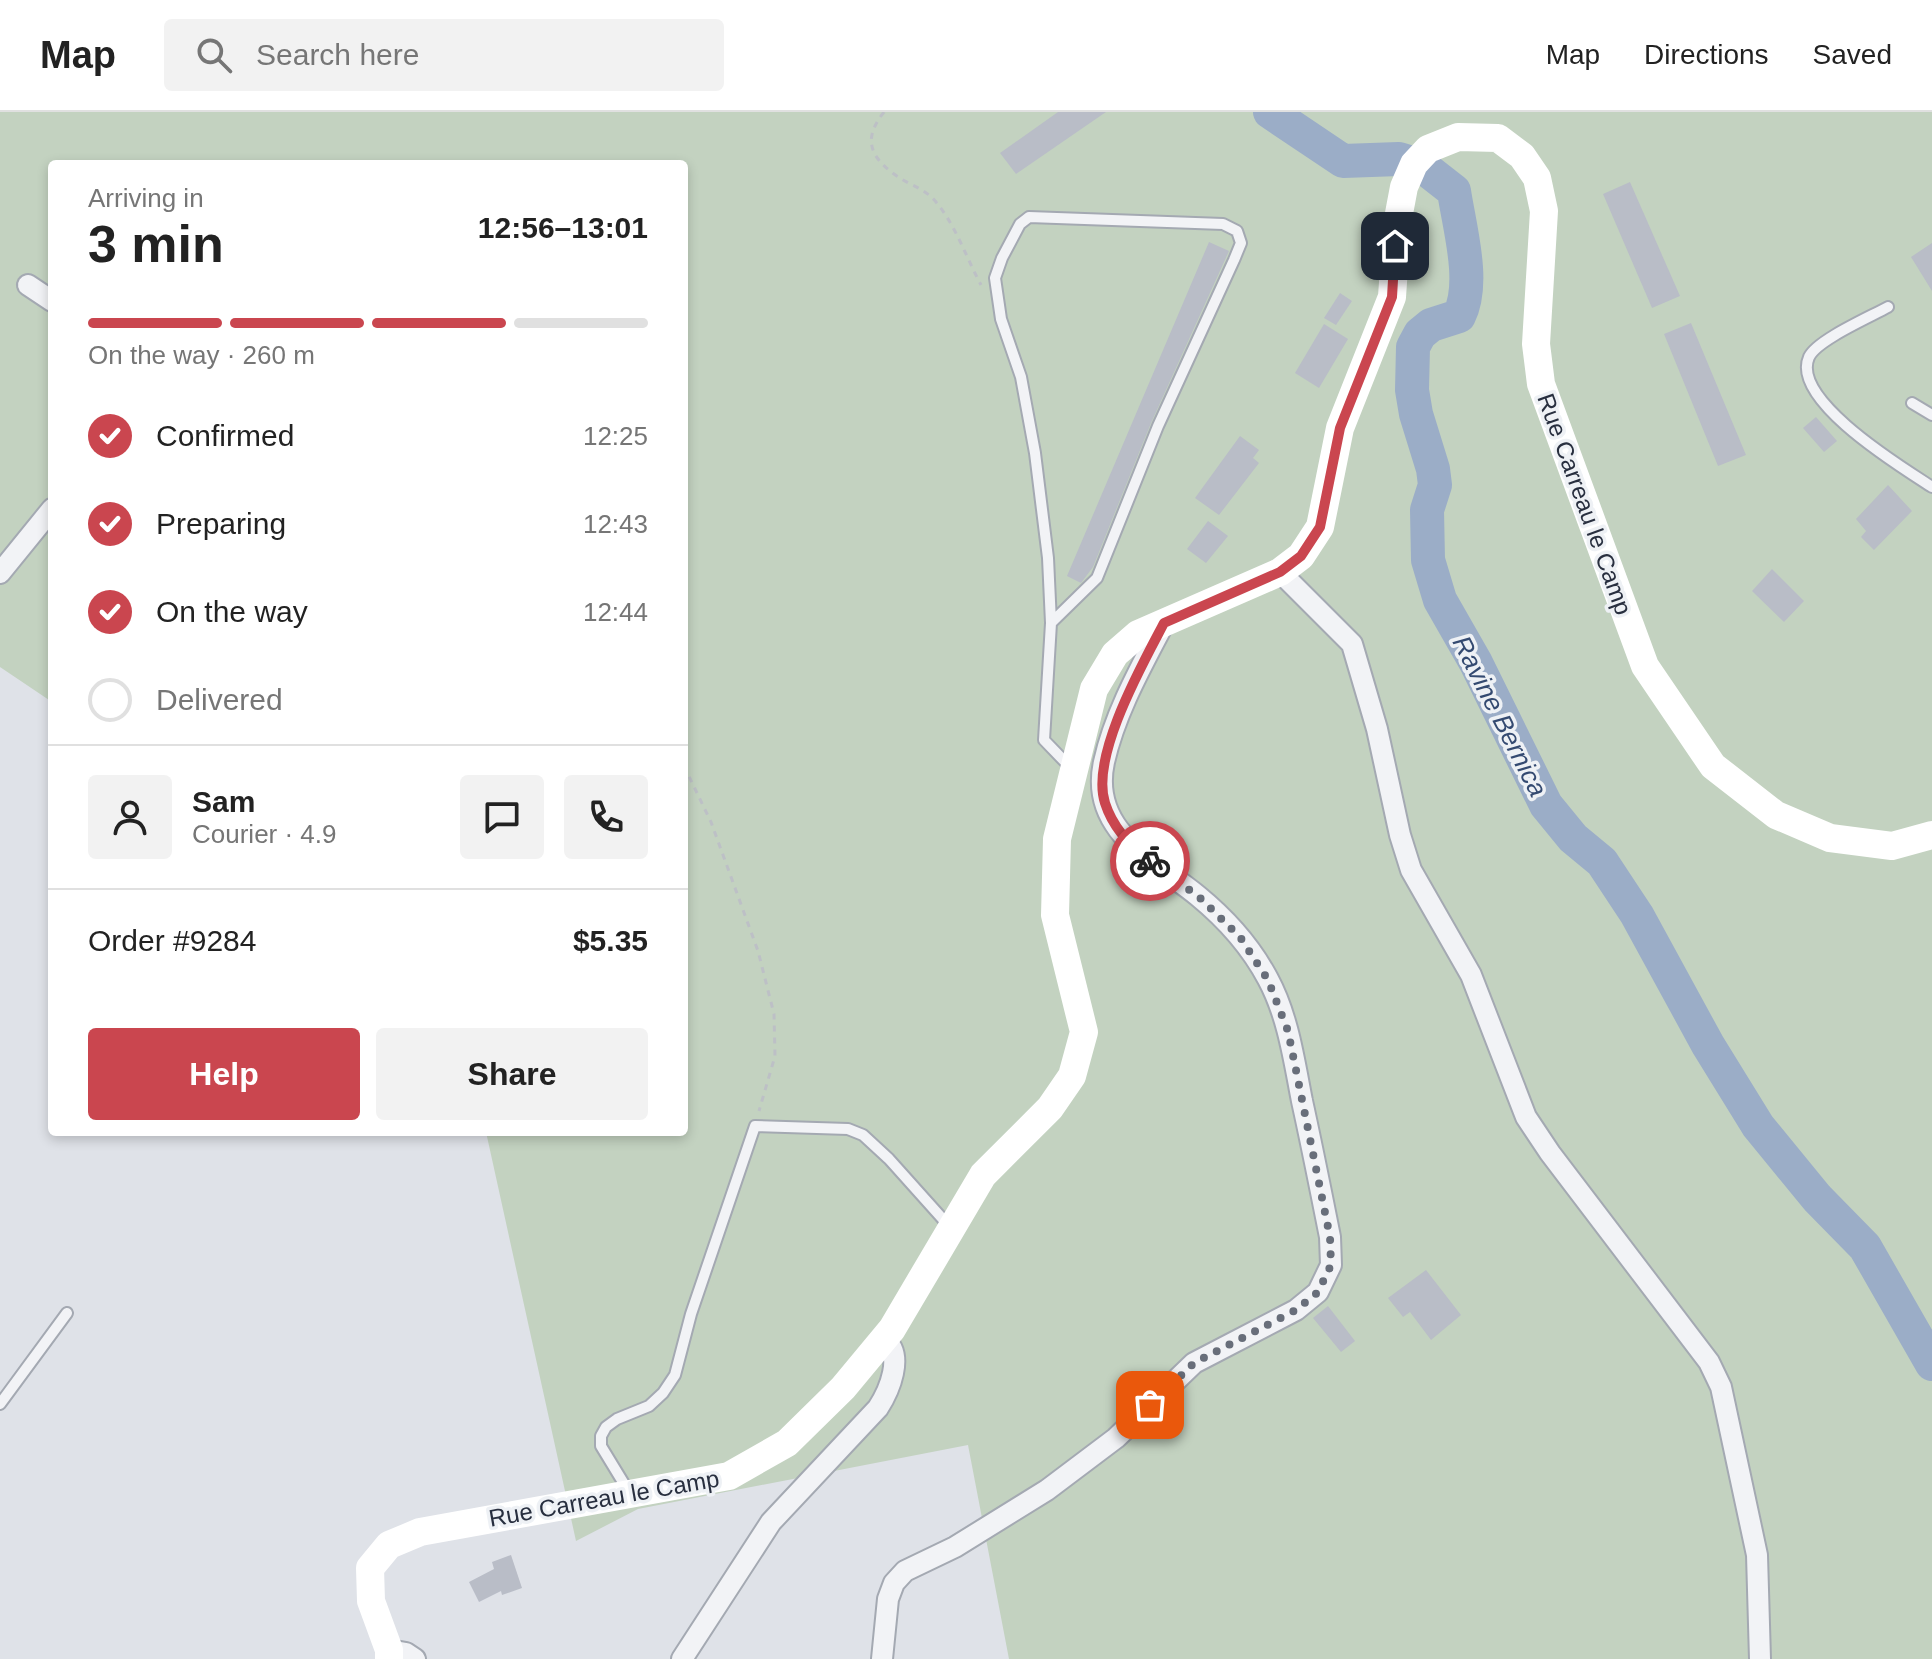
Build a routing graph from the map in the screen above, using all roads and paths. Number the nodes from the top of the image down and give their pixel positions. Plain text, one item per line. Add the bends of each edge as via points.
1 (884, 112) edge
2 (28, 285) dead end
3 (48, 298) edge
4 (997, 300) junction
5 (1888, 307) dead end
6 (1912, 403) dead end
7 (1932, 415) edge
8 (1932, 487) edge
9 (48, 514) edge
10 (1280, 572) junction
11 (0, 573) edge
12 (1051, 623) junction
13 (1164, 623) junction
14 (1074, 771) junction
15 (688, 774) edge
16 (1932, 835) edge
17 (755, 1126) junction
18 (950, 1228) junction
19 (67, 1313) dead end
20 (884, 1339) junction
21 (0, 1404) edge
22 (630, 1494) junction
23 (389, 1654) edge
24 (415, 1659) edge
25 (682, 1659) edge
26 (882, 1659) edge
27 (1760, 1659) edge

1 - 4 path via 871,131 877,156 894,175 934,198 983,289
2 - 3 street
4 - 12 lane via 1021,377 1035,453
4 - 12 lane via 995,278 1002,258 1029,217 1223,224 1237,231 1241,243 1097,578
5 - 8 lane via 1816,349 1807,368 1833,414
6 - 7 lane
9 - 11 street
10 - 13 main road, Rue Carreau le Camp
10 - 16 main road, Rue Carreau le Camp via 1301,556 1320,527 1340,428 1392,297 1397,224 1414,164 1428,149 1458,137 1498,138 1522,156 1537,178 1544,211 1536,344 1541,384 1645,666 1713,766 1776,815 1830,838 1892,846
10 - 27 street via 1352,644 1411,870 1471,975 1526,1117 1709,1362 1721,1387 1757,1555
12 - 14 lane via 1044,740
13 - 14 main road, Rue Carreau le Camp via 1138,634 1108,665 1094,689
13 - 26 street via 1120,713 1104,764 1104,800 1123,836 1240,937 1268,980 1288,1031 1330,1237 1331,1265 1318,1292 1296,1310 1194,1363 1116,1438 1047,1490 905,1571 888,1599
14 - 18 main road, Rue Carreau le Camp via 1057,839 1055,915 1084,1032 1080,1047 1072,1076 1050,1108 983,1175
15 - 17 path via 758,951 774,1014 775,1056
17 - 18 lane via 848,1129 863,1135
17 - 22 lane via 675,1375 649,1406 617,1419 601,1436 601,1446
18 - 20 main road, Rue Carreau le Camp
19 - 21 lane
20 - 22 main road, Rue Carreau le Camp via 787,1443 729,1476
20 - 25 street via 893,1355 889,1391 763,1532
22 - 23 main road, Rue Carreau le Camp via 420,1532 389,1545 370,1568 371,1601
23 - 24 street via 406,1653

